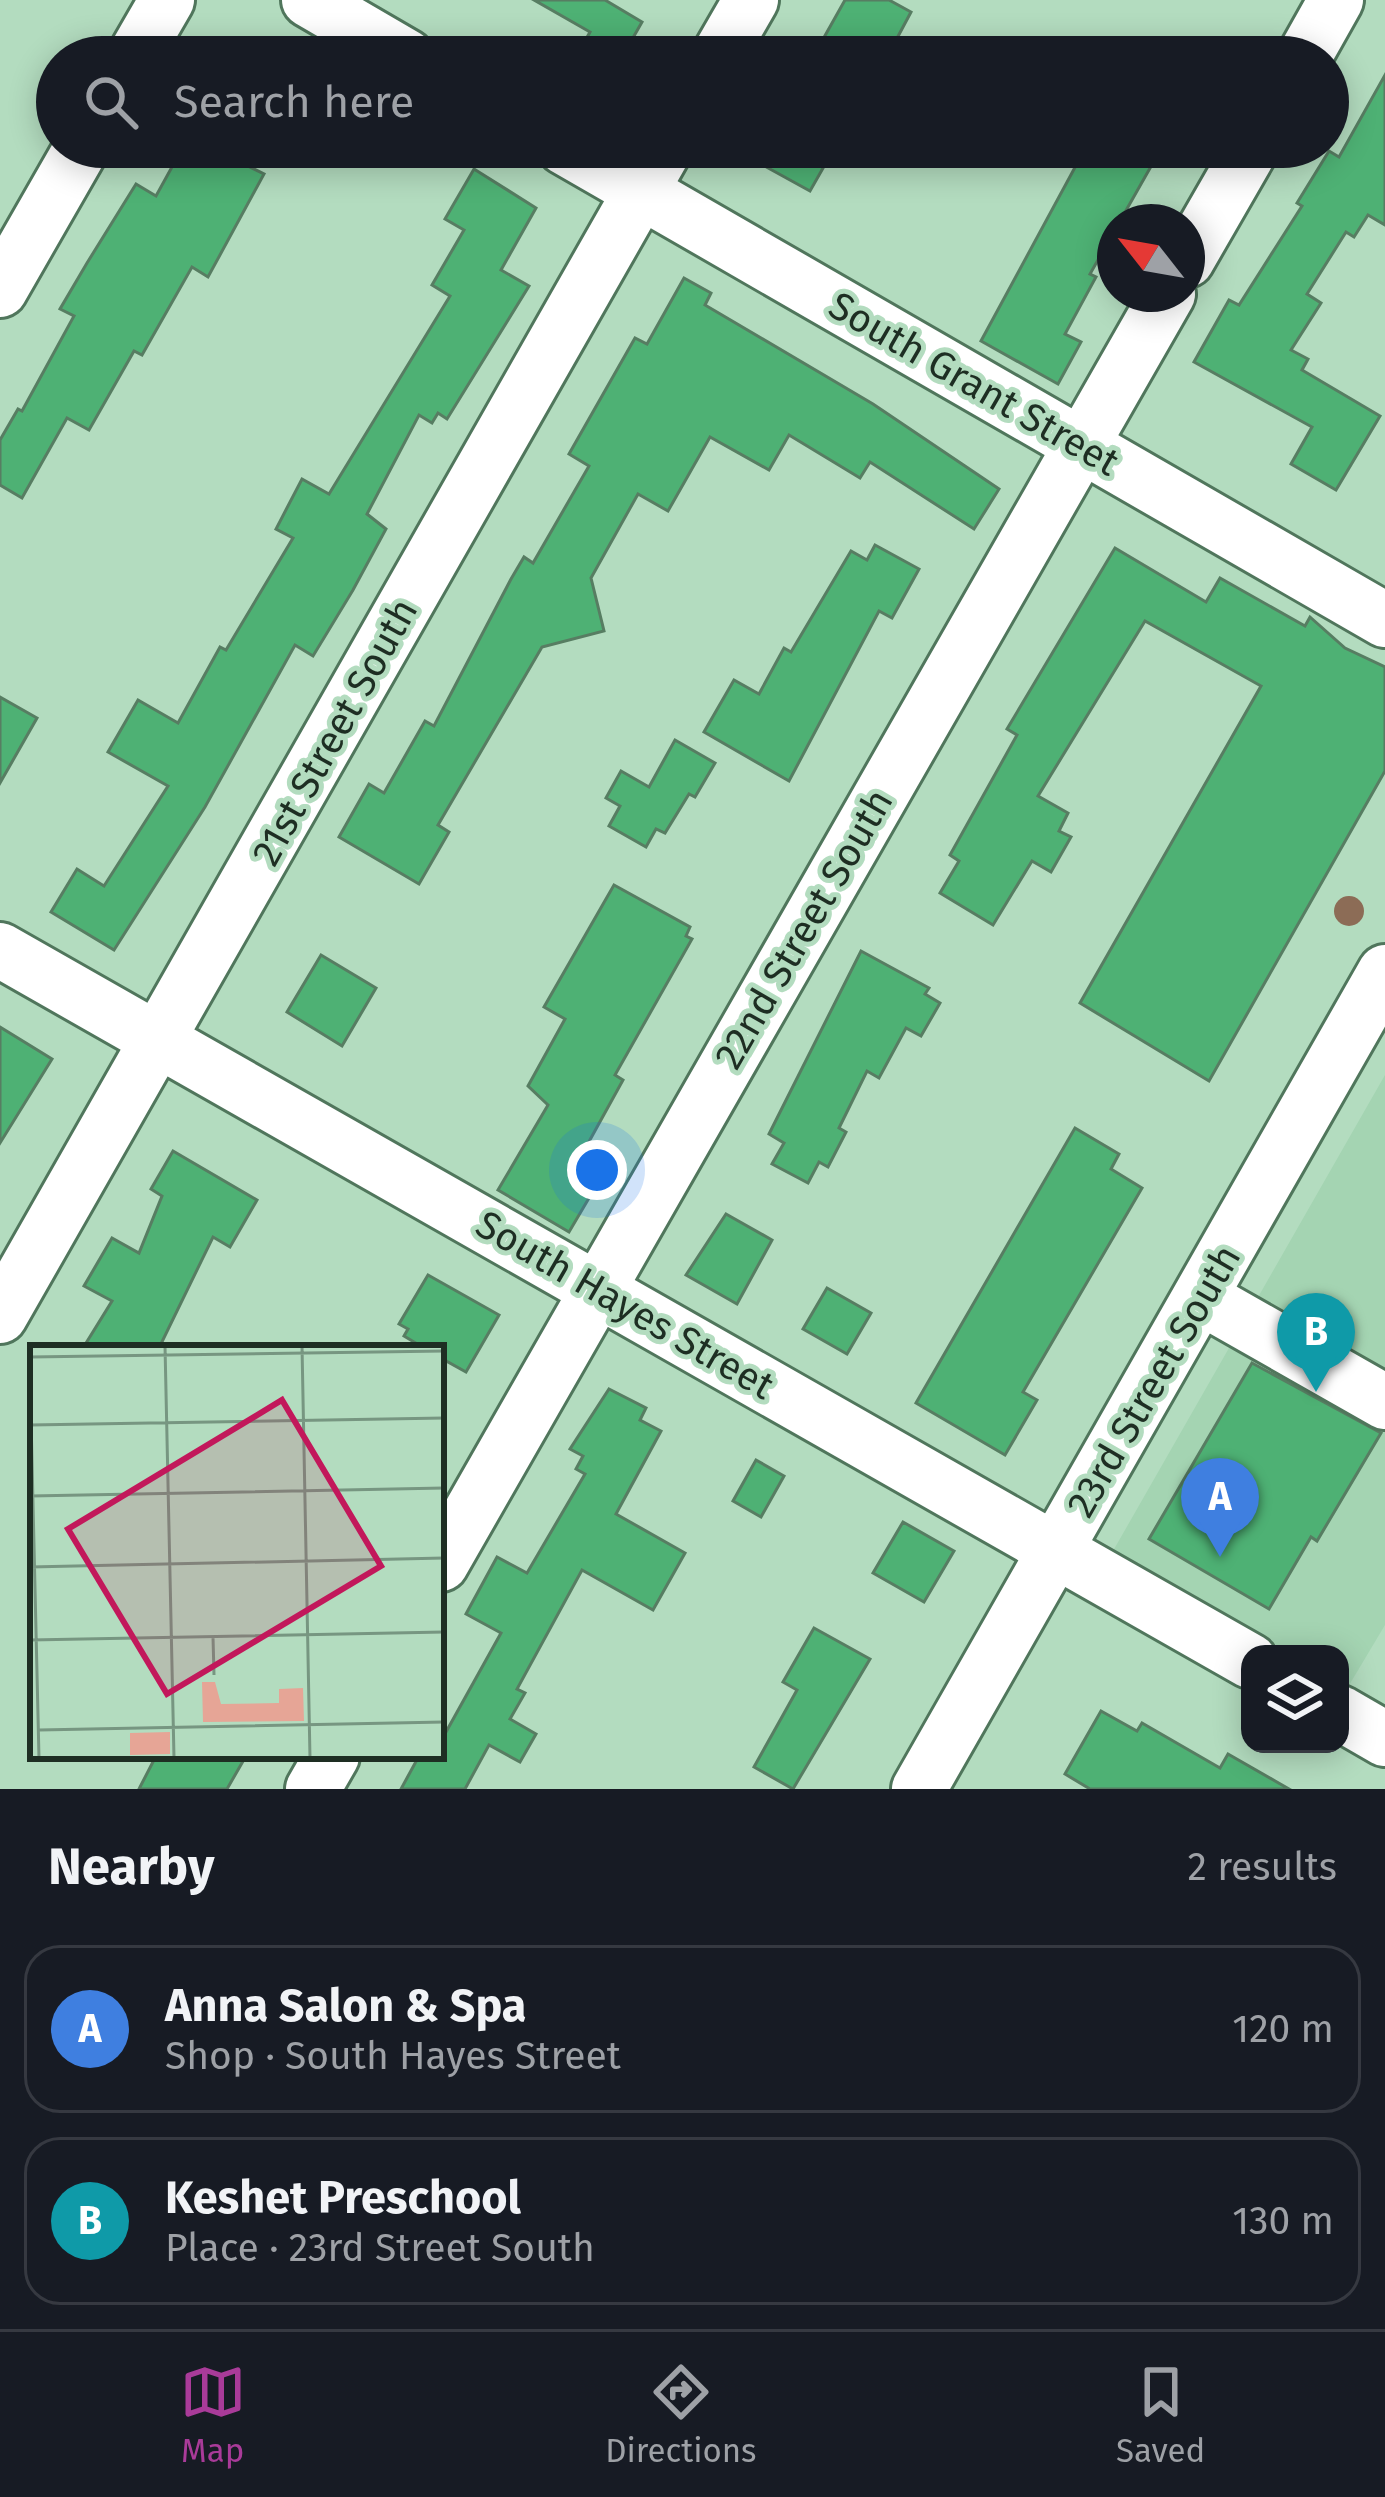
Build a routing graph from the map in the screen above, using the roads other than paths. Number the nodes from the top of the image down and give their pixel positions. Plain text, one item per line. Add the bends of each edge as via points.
1 (166, 0) edge
2 (309, 0) edge
3 (751, 0) edge
4 (1336, 0) edge
5 (146, 36) edge
6 (371, 36) edge
7 (730, 36) edge
8 (1316, 36) edge
9 (70, 168) edge
10 (1240, 168) edge
11 (654, 169) edge
12 (1205, 229) edge
13 (0, 290) edge
14 (1158, 312) edge
15 (1080, 448) junction
16 (1385, 620) edge
17 (0, 950) edge
18 (1385, 972) edge
19 (161, 1042) junction
20 (598, 1289) junction
21 (1202, 1298) junction
22 (0, 1316) edge
23 (1385, 1402) edge
24 (1056, 1551) junction
25 (444, 1559) edge
26 (1241, 1656) edge
27 (1349, 1718) edge
28 (1385, 1739) edge
29 (330, 1759) edge
30 (313, 1789) edge
31 (920, 1789) edge

1 - 5 street
2 - 6 street
3 - 7 street
4 - 8 street
9 - 13 street
10 - 12 street
11 - 15 street, South Grant Street
11 - 19 street, 21st Street South
14 - 15 street, 22nd Street South
15 - 16 street, South Grant Street
15 - 20 street, 22nd Street South
17 - 19 street, South Hayes Street
18 - 21 street, 23rd Street South
19 - 20 street, South Hayes Street
19 - 22 street, 21st Street South
20 - 24 street, South Hayes Street
20 - 25 street, 22nd Street South
21 - 23 street
21 - 24 street, 23rd Street South
24 - 26 street, South Hayes Street
24 - 31 street, 23rd Street South
27 - 28 street
29 - 30 street

